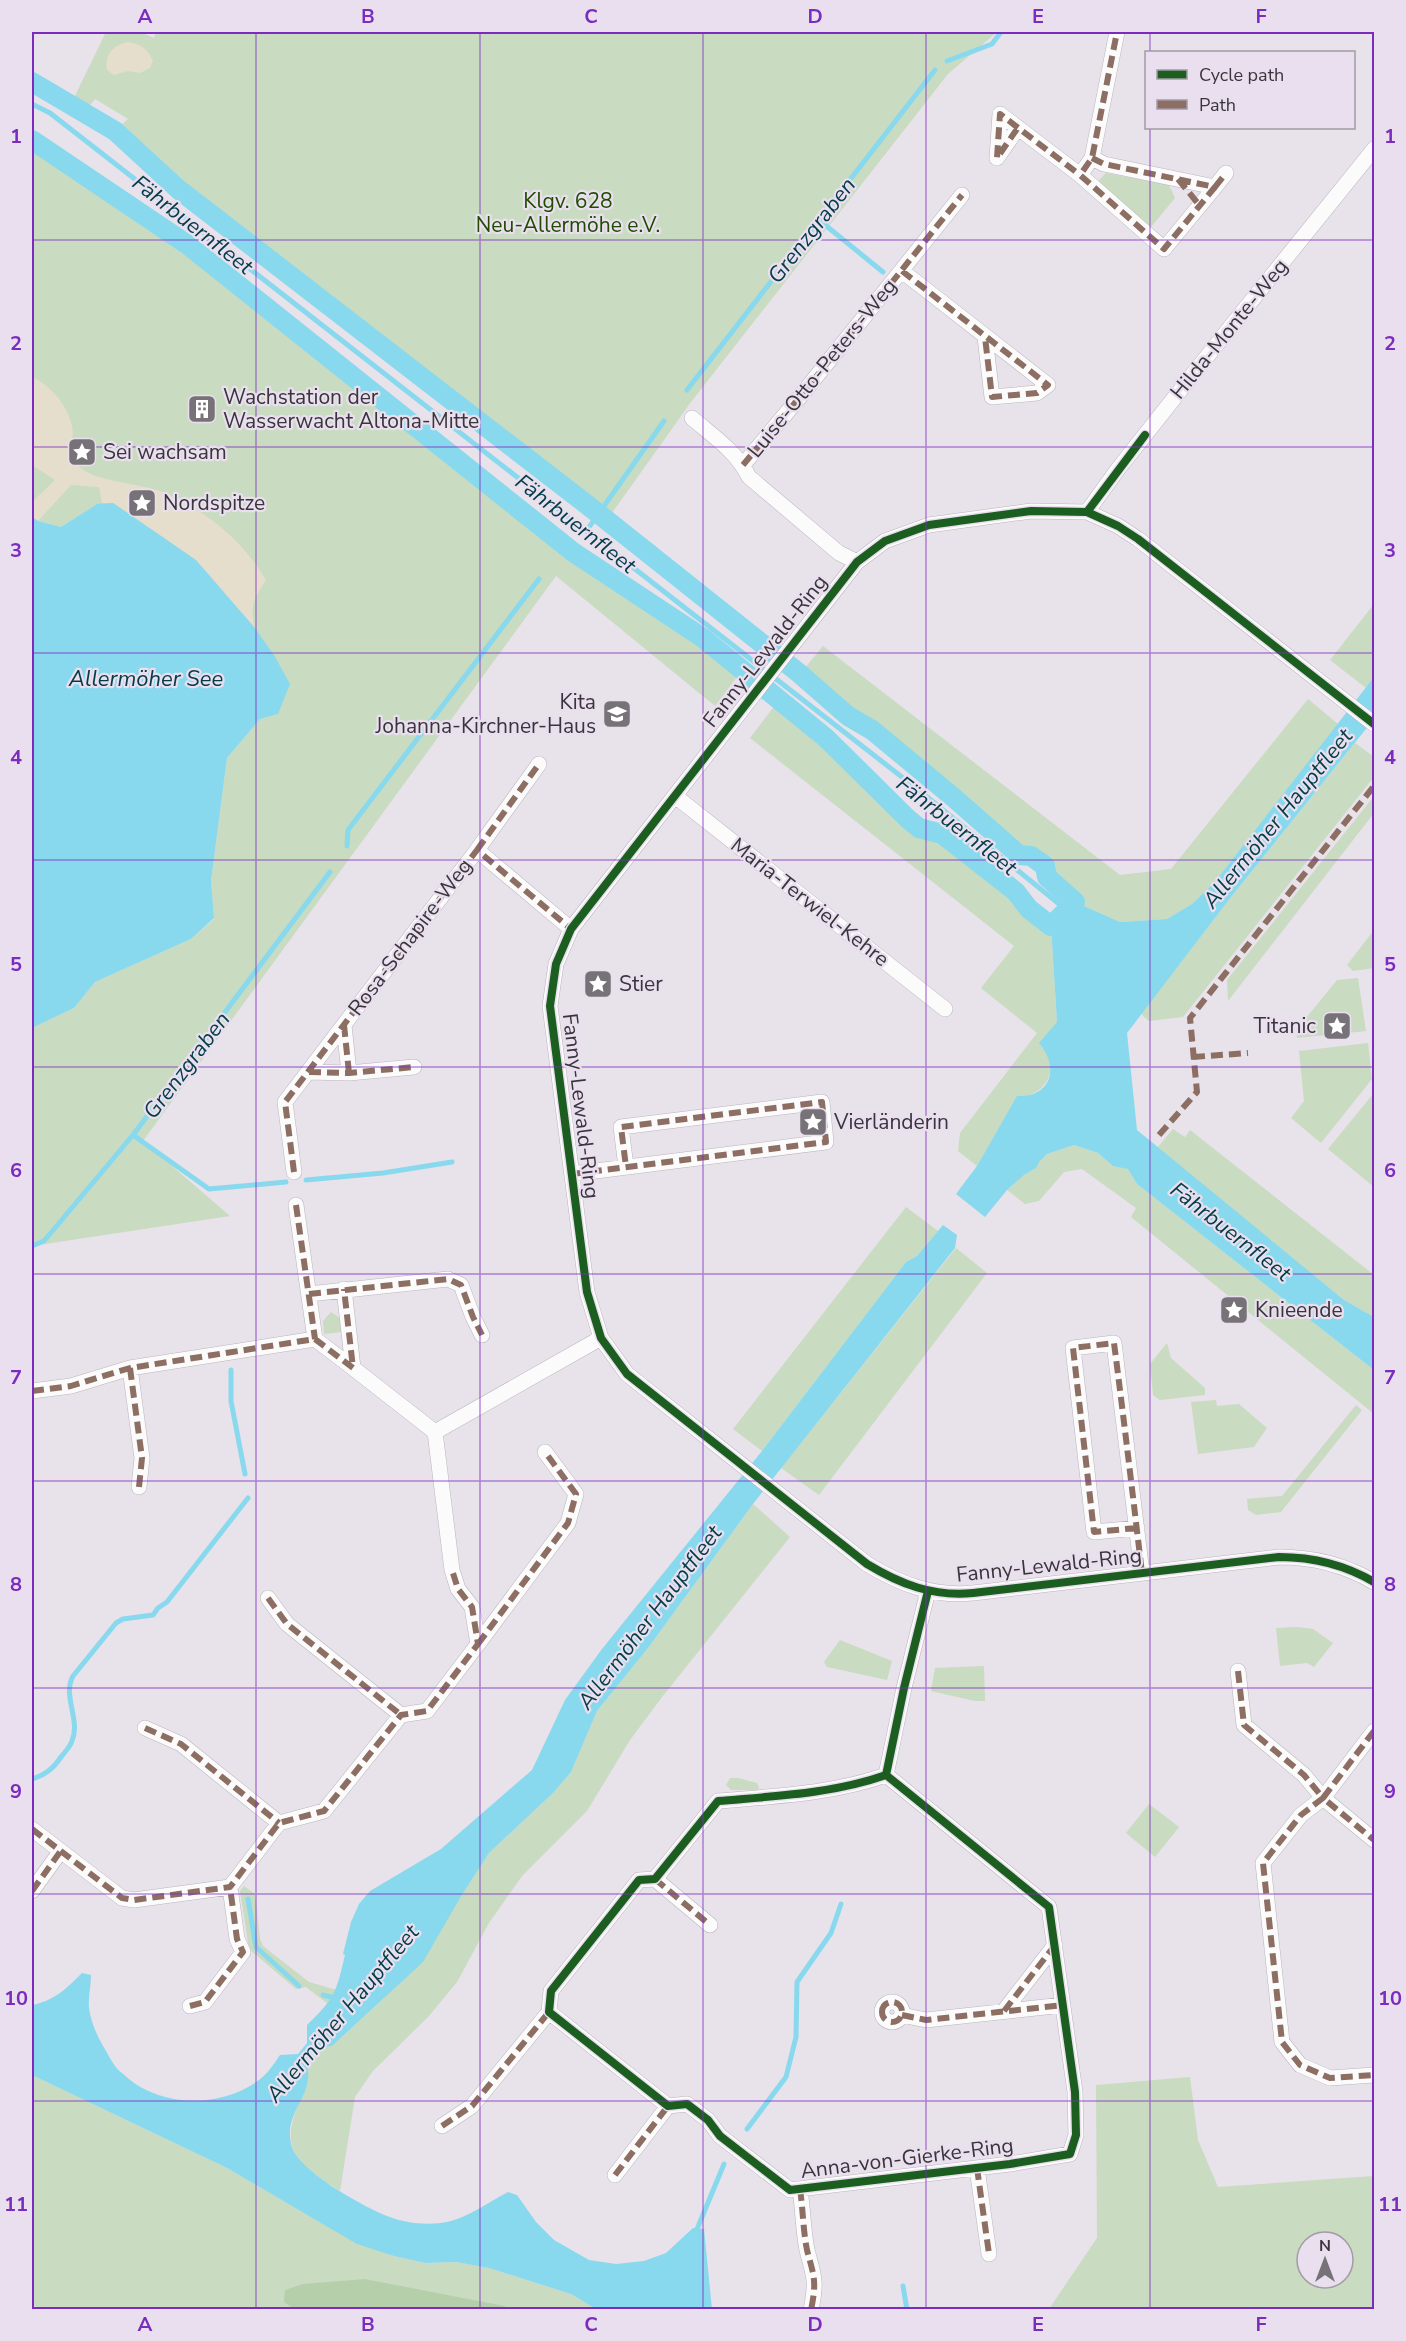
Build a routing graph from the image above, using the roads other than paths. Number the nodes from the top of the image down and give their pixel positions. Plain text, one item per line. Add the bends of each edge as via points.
1 (1117, 32) edge
2 (1017, 129) dead end
3 (1374, 148) edge
4 (1092, 158) junction
5 (1226, 173) dead end
6 (1080, 175) junction
7 (1178, 179) junction
8 (1215, 187) junction
9 (962, 195) dead end
10 (1200, 206) junction
11 (902, 271) junction
12 (985, 337) junction
13 (692, 418) dead end
14 (743, 465) junction
15 (1087, 512) junction
16 (857, 562) junction
17 (1374, 724) edge
18 (539, 764) dead end
19 (675, 796) junction
20 (477, 850) junction
21 (571, 929) junction
22 (945, 1009) dead end
23 (344, 1025) junction
24 (414, 1067) dead end
25 (309, 1071) junction
26 (349, 1073) junction
27 (626, 1167) junction
28 (294, 1172) dead end
29 (572, 1174) junction
30 (296, 1205) dead end
31 (344, 1289) junction
32 (309, 1294) junction
33 (482, 1335) dead end
34 (601, 1338) junction
35 (315, 1339) junction
36 (130, 1368) junction
37 (353, 1368) junction
38 (32, 1391) edge
39 (435, 1432) junction
40 (545, 1452) dead end
41 (139, 1487) dead end
42 (1137, 1528) junction
43 (1142, 1573) junction
44 (1374, 1582) edge
45 (928, 1591) junction
46 (268, 1598) dead end
47 (478, 1644) junction
48 (1238, 1671) dead end
49 (401, 1715) junction
50 (145, 1728) dead end
51 (1374, 1731) edge
52 (886, 1775) junction
53 (1323, 1798) junction
54 (279, 1823) junction
55 (32, 1829) edge
56 (1374, 1840) edge
57 (60, 1852) junction
58 (654, 1879) junction
59 (230, 1887) junction
60 (32, 1891) edge
61 (710, 1925) dead end
62 (1055, 1945) junction
63 (1063, 2005) junction
64 (190, 2006) dead end
65 (1004, 2011) junction
66 (549, 2012) junction
67 (902, 2015) dead end
68 (1374, 2075) edge
69 (668, 2106) junction
70 (442, 2126) dead end
71 (977, 2168) junction
72 (615, 2175) dead end
73 (800, 2189) junction
74 (989, 2254) dead end
75 (812, 2310) edge

1 - 4 street
2 - 6 street
3 - 15 street, Hilda-Monte-Weg
4 - 6 street
4 - 7 street
5 - 8 street
6 - 10 street via 1164,249
7 - 8 street
7 - 10 street
8 - 10 street
9 - 11 street, Luise-Otto-Peters-Weg
11 - 12 street, Luise-Otto-Peters-Weg
11 - 14 street, Luise-Otto-Peters-Weg
12 - 12 street, Luise-Otto-Peters-Weg via 1039,378 1048,385 1037,393 992,397
13 - 14 street
14 - 16 street via 748,477 840,553
15 - 16 street, Fanny-Lewald-Ring via 1012,513 929,525 885,541
15 - 17 street, Fanny-Lewald-Ring via 1138,539
16 - 19 street, Fanny-Lewald-Ring
18 - 20 street, Rosa-Schapire-Weg
19 - 21 street, Fanny-Lewald-Ring
19 - 22 street, Maria-Terwiel-Kehre
20 - 21 street, Rosa-Schapire-Weg
20 - 23 street, Rosa-Schapire-Weg
21 - 29 street, Fanny-Lewald-Ring via 556,964 550,1006
23 - 25 street, Rosa-Schapire-Weg
23 - 26 street, Rosa-Schapire-Weg
24 - 26 street
25 - 26 street
25 - 28 street, Rosa-Schapire-Weg via 285,1102
27 - 27 street via 826,1142 822,1102 621,1127
27 - 29 street
29 - 34 street, Fanny-Lewald-Ring via 587,1292
30 - 32 street
31 - 32 street
31 - 33 street via 448,1279 461,1285
31 - 37 street
32 - 35 street
34 - 39 street
34 - 45 street, Fanny-Lewald-Ring via 627,1374 867,1564 894,1580
35 - 36 street
35 - 37 street
36 - 38 street via 71,1386
36 - 41 street via 142,1458
37 - 39 street
39 - 47 street via 452,1570 458,1589 472,1607
40 - 47 street via 576,1494 568,1523
42 - 42 street via 1114,1343 1073,1348 1094,1532
42 - 43 street
43 - 44 street, Fanny-Lewald-Ring via 1293,1557 1334,1564
43 - 45 street, Fanny-Lewald-Ring via 972,1593
45 - 52 street
46 - 49 street via 286,1624
47 - 49 street via 427,1711
48 - 53 street via 1244,1725 1304,1775
49 - 54 street via 324,1811
50 - 54 street via 181,1744
51 - 53 street
52 - 58 street via 859,1785 816,1792 718,1802
52 - 62 street, Anna-von-Gierke-Ring via 1049,1907
53 - 56 street
53 - 68 street via 1301,1815 1263,1863 1282,2042 1300,2065 1330,2078
54 - 59 street
55 - 57 street
57 - 59 street via 122,1898 134,1900
57 - 60 street
58 - 61 street
58 - 66 street via 639,1880 551,1992
59 - 64 street via 237,1939 243,1952 205,2002
62 - 63 street, Anna-von-Gierke-Ring
62 - 65 street
63 - 65 street
63 - 71 street, Anna-von-Gierke-Ring via 1075,2092 1076,2135 1070,2154
65 - 67 street via 927,2020
66 - 69 street, Anna-von-Gierke-Ring
66 - 70 street via 472,2106
69 - 72 street
69 - 73 street, Anna-von-Gierke-Ring via 687,2104 708,2120 720,2136 790,2190
71 - 73 street, Anna-von-Gierke-Ring
71 - 74 street, Anna-von-Gierke-Ring
73 - 75 street, Anna-von-Gierke-Ring via 816,2287

